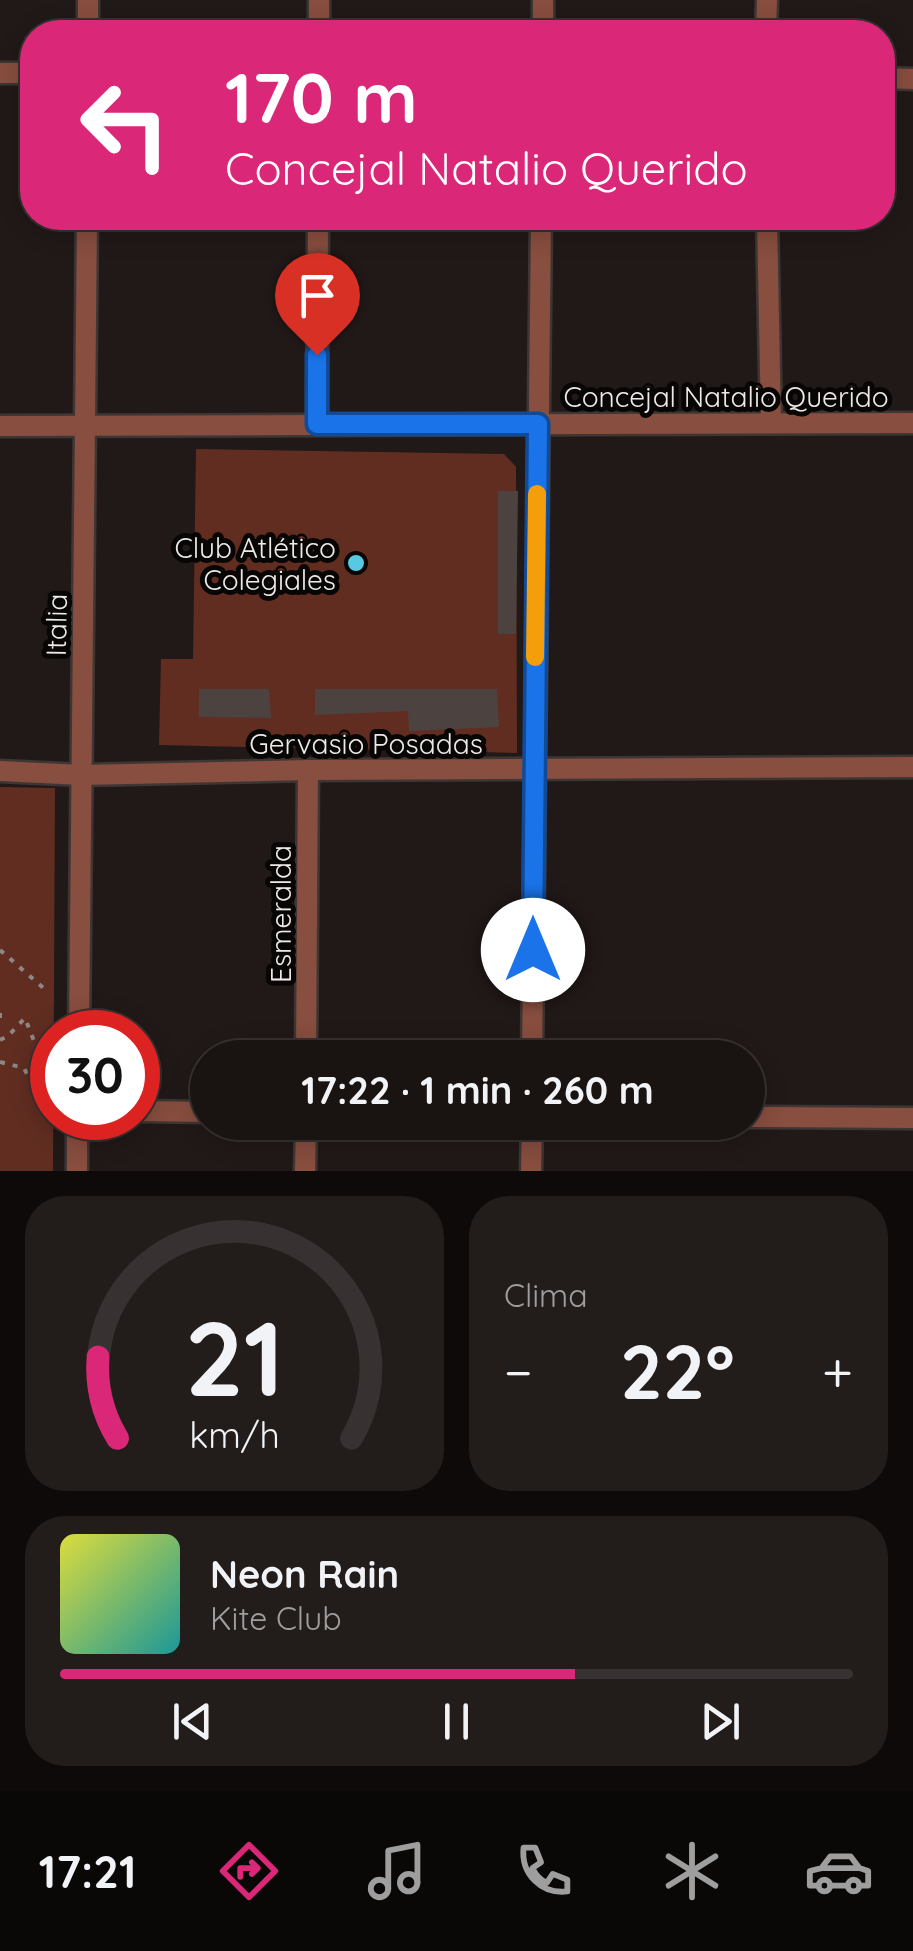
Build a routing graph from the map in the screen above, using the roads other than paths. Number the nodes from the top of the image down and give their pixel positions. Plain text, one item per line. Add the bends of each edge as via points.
1 (86, 230) edge
2 (318, 230) edge
3 (541, 230) edge
4 (767, 230) edge
5 (771, 423) junction
6 (317, 424) junction
7 (538, 424) junction
8 (913, 424) edge
9 (0, 426) edge
10 (85, 427) junction
11 (913, 767) edge
12 (308, 770) junction
13 (534, 770) junction
14 (0, 771) edge
15 (82, 774) junction
16 (79, 1010) edge
17 (306, 1040) edge
18 (532, 1040) edge
19 (160, 1111) edge
20 (190, 1112) edge
21 (765, 1117) edge
22 (913, 1118) edge
23 (78, 1140) edge
24 (306, 1140) edge
25 (532, 1140) edge
26 (77, 1171) edge
27 (305, 1171) edge
28 (532, 1171) edge

1 - 10 street, Italia
2 - 6 street
3 - 7 street
4 - 5 street
5 - 7 street, Concejal Natalio Querido
5 - 8 street, Concejal Natalio Querido
6 - 7 street, Concejal Natalio Querido
6 - 10 street, Concejal Natalio Querido
7 - 13 street
9 - 10 street, Concejal Natalio Querido
10 - 15 street, Italia
11 - 13 street, Gervasio Posadas
12 - 13 street, Gervasio Posadas
12 - 15 street, Gervasio Posadas
12 - 17 street, Esmeralda
13 - 18 street
14 - 15 street, Gervasio Posadas
15 - 16 street, Italia
19 - 20 street
21 - 22 street
23 - 26 street
24 - 27 street
25 - 28 street

